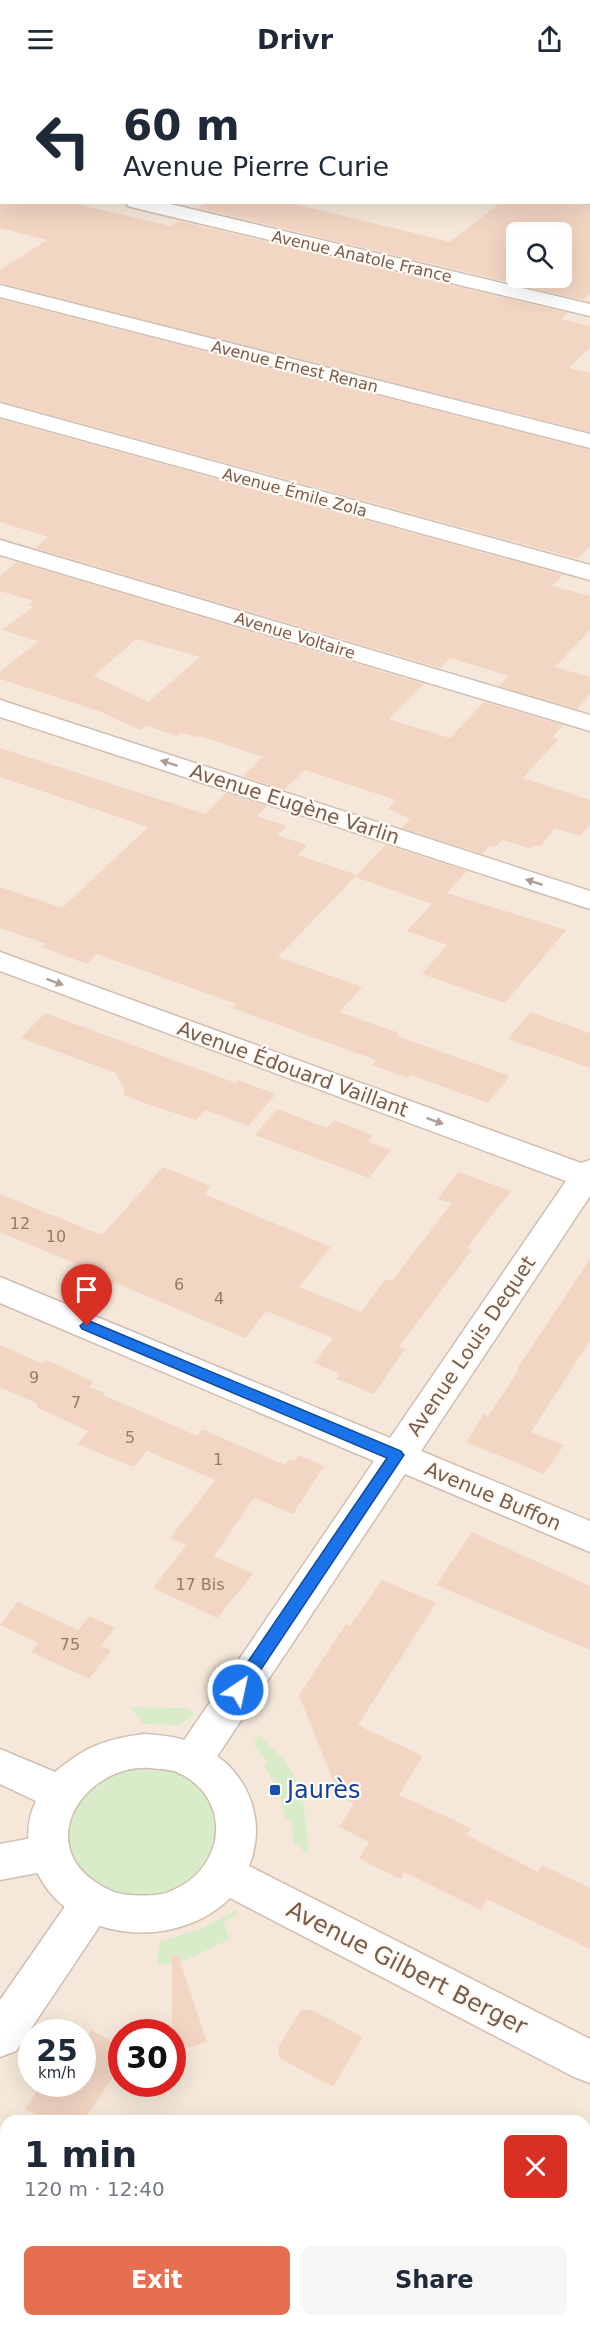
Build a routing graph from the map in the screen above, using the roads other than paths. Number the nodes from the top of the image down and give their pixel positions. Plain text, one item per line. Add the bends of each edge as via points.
1 (143, 204) edge
2 (0, 291) edge
3 (590, 310) edge
4 (0, 410) edge
5 (590, 441) edge
6 (0, 547) edge
7 (590, 573) edge
8 (0, 708) edge
9 (590, 723) edge
10 (590, 900) edge
11 (0, 961) edge
12 (589, 1175) edge
13 (0, 1289) edge
14 (396, 1455) junction
15 (590, 1537) edge
16 (192, 1761) junction
17 (0, 1766) edge
18 (61, 1793) junction
19 (48, 1853) junction
20 (0, 1862) edge
21 (224, 1874) junction
22 (90, 1905) junction
23 (0, 2037) edge
24 (590, 2062) edge

1 - 3 street, Avenue Anatole France
2 - 5 street, Avenue Ernest Renan
4 - 7 street, Avenue Émile Zola
6 - 9 street, Avenue Voltaire
10 -> 8 street, Avenue Eugène Varlin
11 -> 12 street, Avenue Édouard Vaillant
12 - 14 street, Avenue Louis Dequet
13 - 14 street, Avenue Buffon
14 - 15 street, Avenue Buffon
14 - 16 street, Avenue Louis Dequet
16 - 18 street via 170,1753 118,1754 73,1778
16 - 21 street via 217,1778 231,1799 236,1816 236,1850
17 - 18 street
18 - 19 street via 49,1815
19 - 20 street
19 - 22 street via 56,1873
21 - 22 street via 204,1894 178,1909 148,1915 118,1914
21 - 24 street, Avenue Gilbert Berger
22 - 23 street

